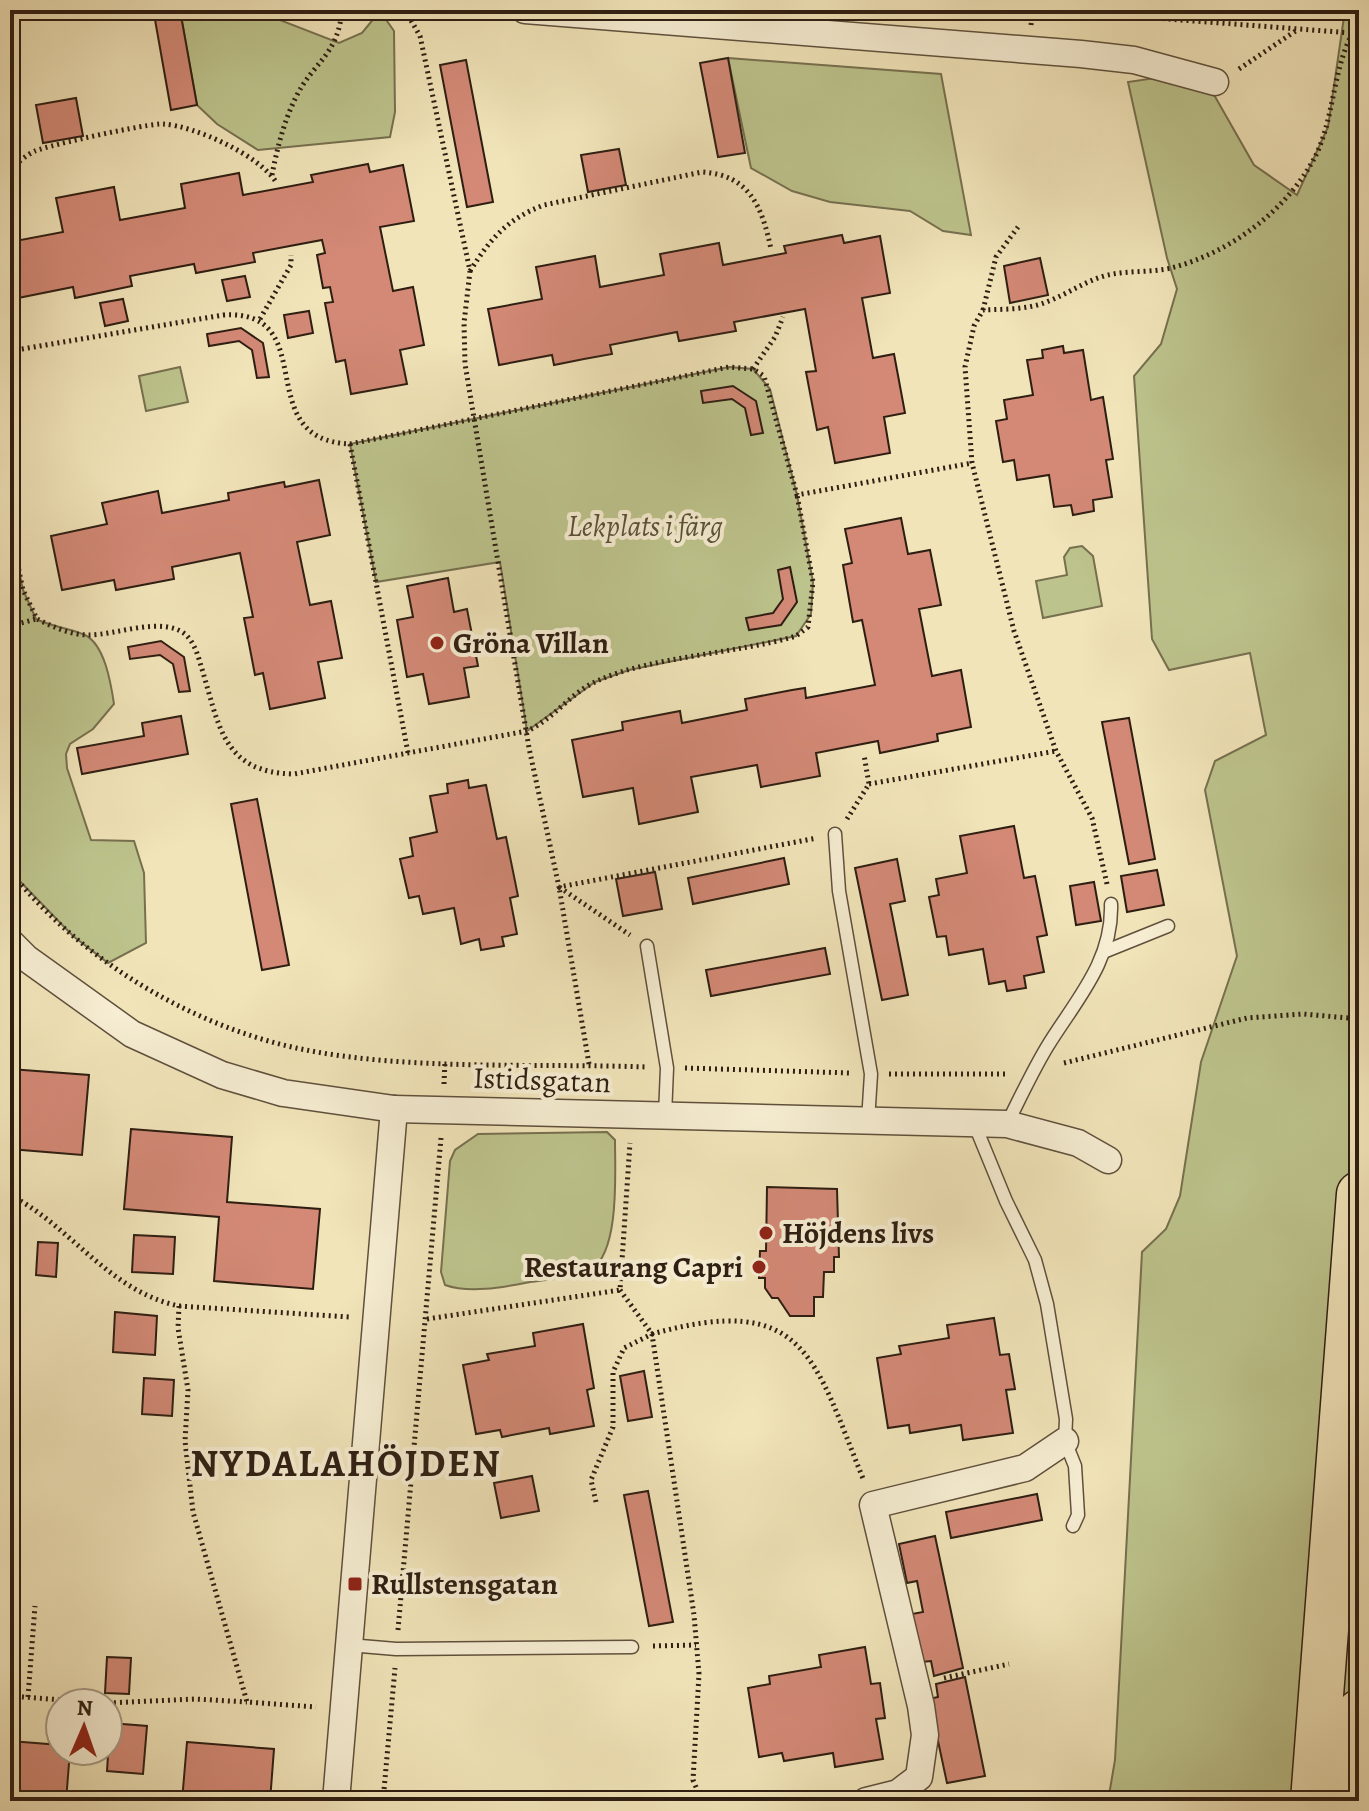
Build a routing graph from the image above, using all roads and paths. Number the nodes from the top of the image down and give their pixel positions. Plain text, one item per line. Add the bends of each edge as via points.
1 (342, 10) edge
2 (405, 10) edge
3 (525, 10) edge
4 (1049, 10) edge
5 (1160, 10) edge
6 (744, 19) edge
7 (1159, 19) junction
8 (1359, 22) edge
9 (1298, 30) junction
10 (1352, 33) junction
11 (1215, 82) joint
12 (10, 169) edge
13 (1018, 227) dead end
14 (771, 249) dead end
15 (291, 255) dead end
16 (470, 271) junction
17 (983, 310) junction
18 (783, 317) dead end
19 (260, 319) junction
20 (10, 351) edge
21 (753, 369) junction
22 (476, 417) junction
23 (350, 444) junction
24 (972, 463) junction
25 (797, 495) junction
26 (10, 528) edge
27 (37, 619) junction
28 (10, 626) edge
29 (527, 731) junction
30 (1056, 751) junction
31 (408, 753) junction
32 (864, 755) dead end
33 (869, 784) junction
34 (835, 834) junction
35 (10, 871) edge
36 (559, 887) junction
37 (1111, 904) joint
38 (1168, 926) dead end
39 (10, 942) edge
40 (647, 946) joint
41 (1106, 951) junction
42 (1349, 1018) dead end
43 (445, 1061) junction
44 (589, 1064) junction
45 (667, 1068) junction
46 (1033, 1070) junction
47 (871, 1074) junction
48 (394, 1109) junction
49 (443, 1109) junction
50 (632, 1114) junction
51 (665, 1115) junction
52 (868, 1121) junction
53 (974, 1123) junction
54 (1007, 1124) junction
55 (1108, 1160) dead end
56 (1359, 1194) edge
57 (10, 1195) edge
58 (620, 1290) junction
59 (179, 1306) junction
60 (427, 1319) junction
61 (377, 1320) junction
62 (652, 1334) junction
63 (1065, 1441) junction
64 (596, 1502) dead end
65 (873, 1505) junction
66 (1073, 1526) dead end
67 (35, 1606) dead end
68 (349, 1645) junction
69 (696, 1645) junction
70 (632, 1647) joint
71 (396, 1649) junction
72 (1009, 1664) dead end
73 (916, 1684) junction
74 (10, 1696) edge
75 (28, 1697) junction
76 (44, 1698) edge
77 (124, 1702) edge
78 (247, 1702) junction
79 (345, 1710) junction
80 (1359, 1712) edge
81 (336, 1801) edge
82 (383, 1801) edge
83 (702, 1801) edge
84 (866, 1801) edge
85 (1313, 1801) edge
86 (1352, 1801) edge

1 - 12 path via 327,58 296,95 278,145 274,179 252,159 205,135 160,124 35,151
2 - 16 path via 420,36
3 - 6 street
4 - 7 path
5 - 7 path
6 - 11 street via 1121,59
7 - 9 path
8 - 10 path
9 - 10 path
9 - 11 path
10 - 17 path via 1323,138 1302,179 1271,214 1201,259 1077,284 1034,306
13 - 17 path via 996,257
14 - 16 path via 756,199 725,177 702,172 521,213 494,235
15 - 19 path via 291,265
16 - 22 path via 464,343
17 - 24 path via 965,367
18 - 21 path
19 - 20 path via 223,315
19 - 23 path via 273,331 297,414 321,437
21 - 22 path via 729,367
21 - 25 path via 770,389
22 - 23 path
22 - 29 path
23 - 31 path
24 - 25 path
24 - 30 path via 1000,585
25 - 29 path via 813,582 808,627 782,640 611,676 575,694 544,723
26 - 27 path via 23,590
27 - 28 path
27 - 31 path via 86,635 166,626 186,635 198,655 223,738 242,758 269,774
29 - 31 path
29 - 36 path
30 - 33 path
30 - 37 path via 1092,818
32 - 33 path
33 - 34 path
34 - 36 path
34 - 47 lane via 839,891
35 - 43 path via 108,963 218,1023 302,1049
36 - 40 path
36 - 44 path
37 - 41 lane
38 - 41 lane
39 - 48 street, Istidsgatan via 98,1011 182,1060 283,1093
40 - 45 lane
41 - 46 lane
42 - 46 path via 1247,1018
43 - 44 path
43 - 49 path
44 - 45 path
45 - 47 path
45 - 51 lane
46 - 47 path
46 - 54 lane
47 - 52 lane
48 - 49 street, Istidsgatan
48 - 61 street
49 - 50 street, Istidsgatan
49 - 60 path
50 - 51 street, Istidsgatan
50 - 58 path
51 - 52 street, Istidsgatan
52 - 53 street, Istidsgatan
53 - 54 street, Istidsgatan
53 - 63 lane via 1038,1270 1061,1383
54 - 55 street, Istidsgatan via 1078,1143
56 - 85 highway
57 - 59 path via 41,1214 122,1282
58 - 60 path
58 - 62 path
59 - 61 path
59 - 78 path via 193,1512
60 - 71 path
61 - 68 street
62 - 64 path via 624,1348 613,1372 613,1427 591,1480
62 - 65 path via 701,1321 738,1319 770,1326 795,1340 815,1363
62 - 69 path
63 - 65 street via 1025,1468
63 - 66 lane via 1075,1466 1078,1515
65 - 73 street
67 - 75 path
68 - 71 lane
68 - 79 street
69 - 70 path
69 - 83 path via 693,1780
70 - 71 lane
71 - 82 path
72 - 73 path
73 - 84 street via 925,1735 919,1777 898,1793
74 - 75 path
75 - 76 path
77 - 78 path
78 - 79 path
79 - 81 street
80 - 86 highway

